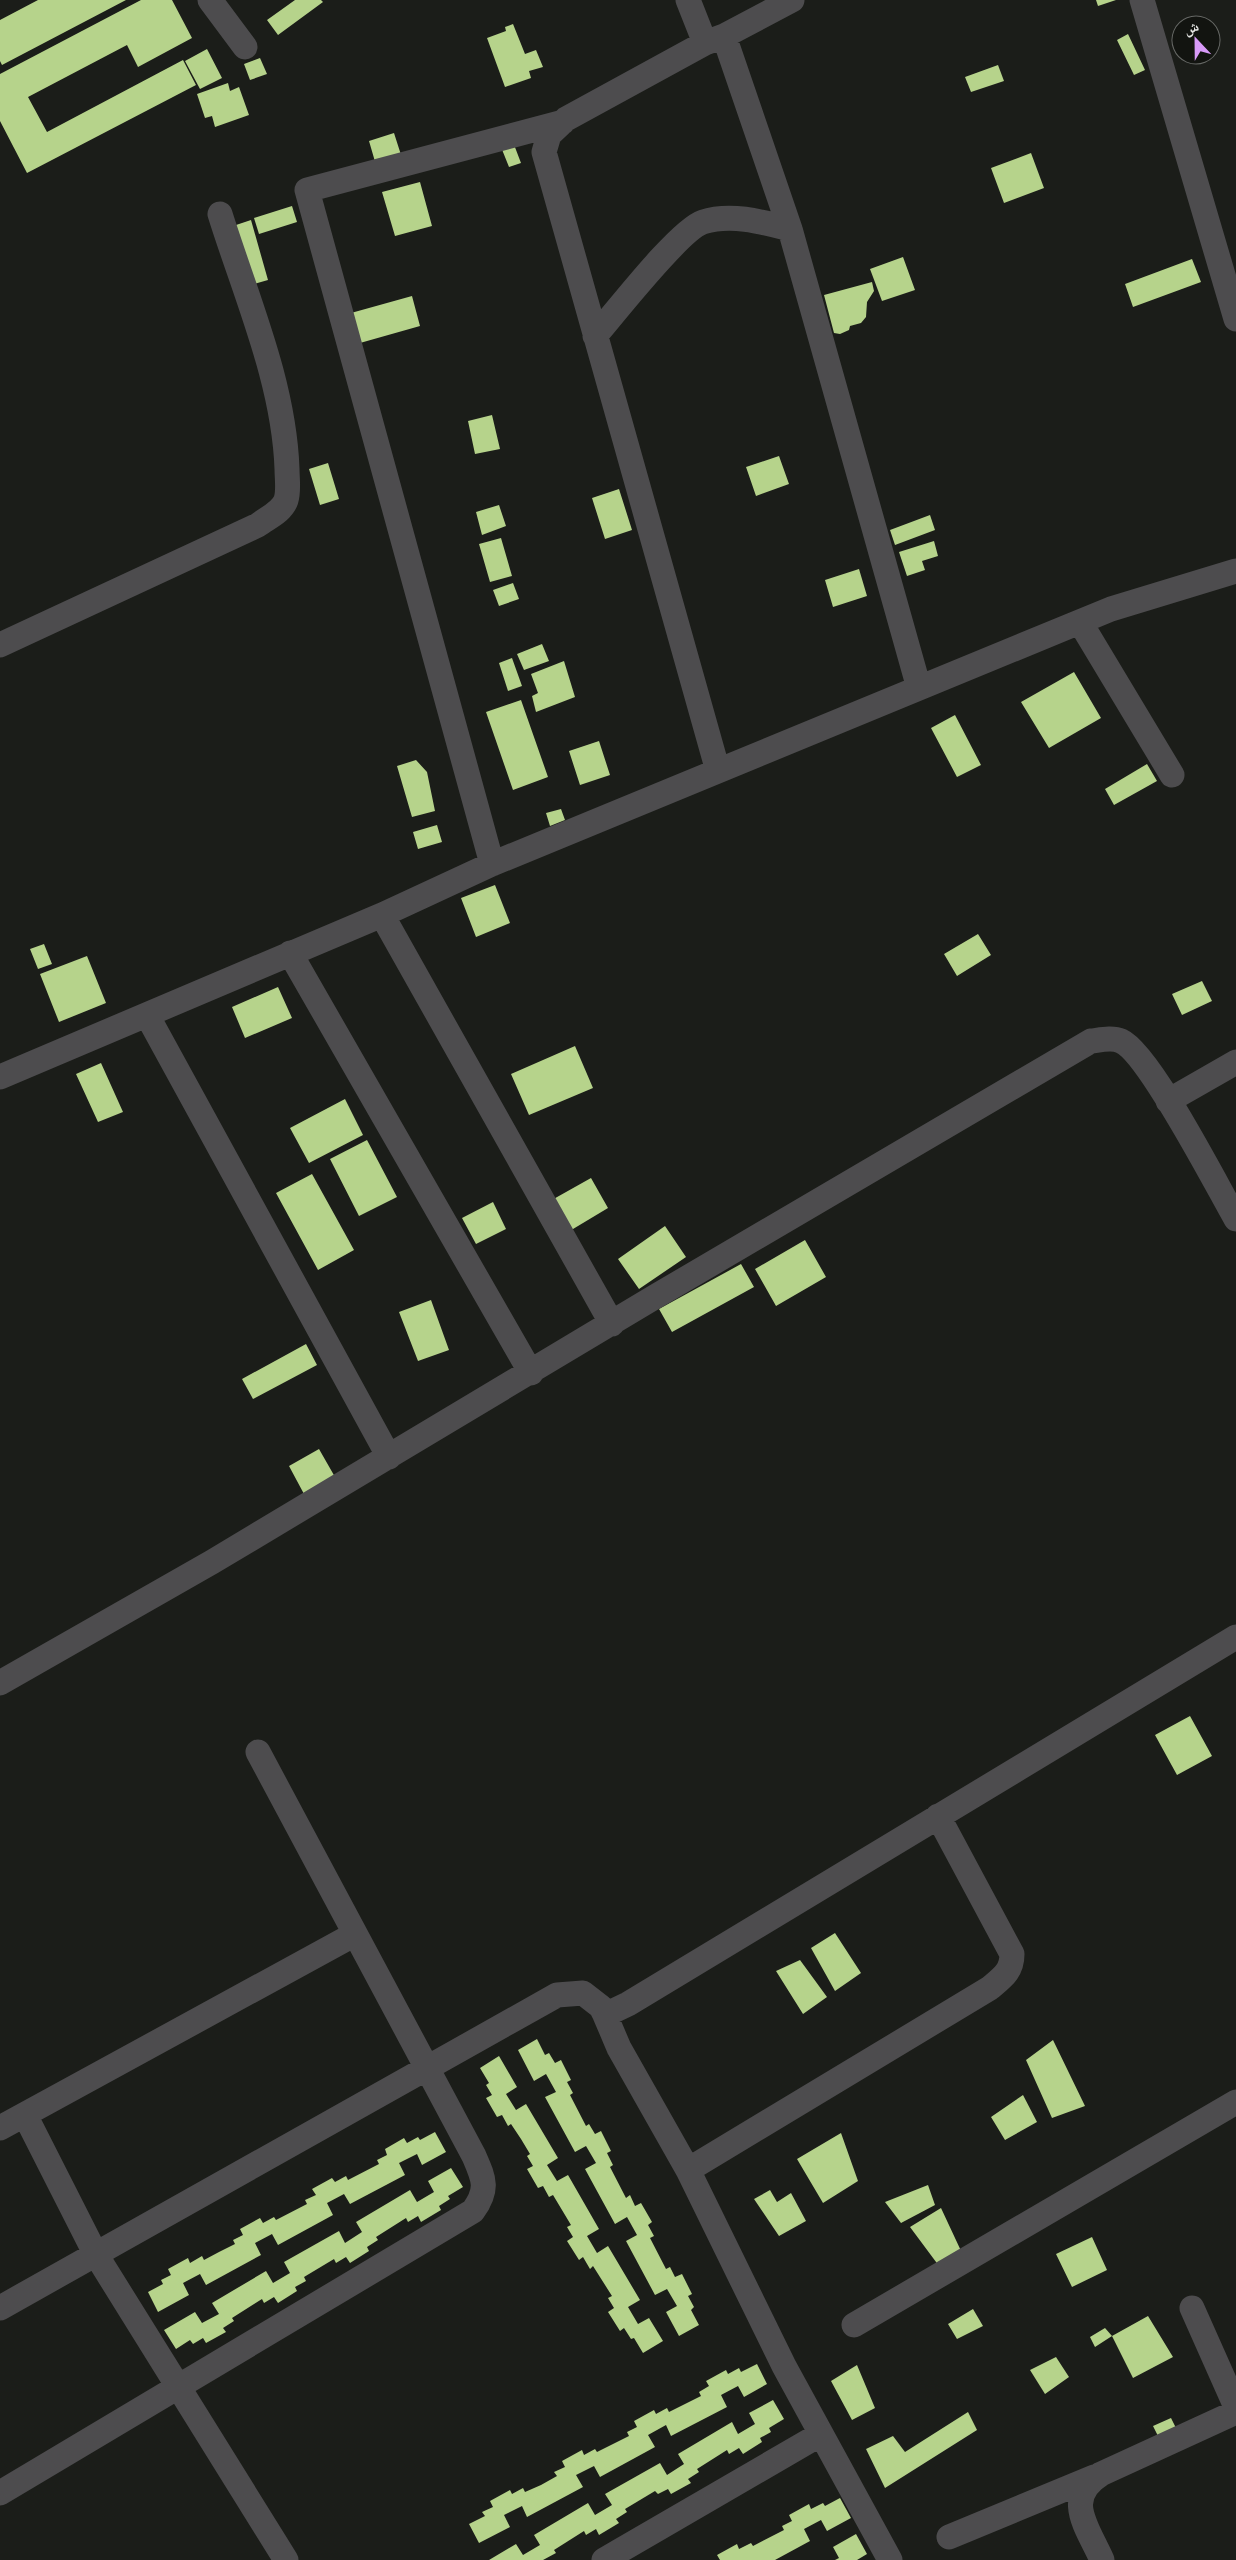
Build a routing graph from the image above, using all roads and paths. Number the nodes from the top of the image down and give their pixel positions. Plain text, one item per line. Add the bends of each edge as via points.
1 (210, 0) edge
2 (688, 0) edge
3 (792, 0) edge
4 (1142, 0) edge
5 (715, 40) junction
6 (245, 47) dead end
7 (563, 122) junction
8 (220, 214) dead end
9 (790, 229) junction
10 (1236, 319) edge
11 (595, 336) junction
12 (1236, 571) edge
13 (1080, 622) junction
14 (0, 645) edge
15 (918, 688) junction
16 (718, 771) junction
17 (1172, 775) dead end
18 (492, 864) junction
19 (382, 915) junction
20 (290, 953) junction
21 (146, 1015) junction
22 (1236, 1062) edge
23 (0, 1077) edge
24 (1168, 1101) junction
25 (1236, 1219) edge
26 (612, 1324) junction
27 (530, 1373) junction
28 (389, 1457) junction
29 (1236, 1637) edge
30 (0, 1683) edge
31 (258, 1752) dead end
32 (938, 1816) junction
33 (355, 1934) junction
34 (605, 2015) junction
35 (426, 2069) junction
36 (1236, 2102) edge
37 (25, 2115) junction
38 (0, 2128) edge
39 (688, 2170) junction
40 (95, 2253) junction
41 (0, 2308) edge
42 (1192, 2308) dead end
43 (854, 2325) dead end
44 (177, 2388) junction
45 (1236, 2408) edge
46 (1236, 2412) edge
47 (821, 2434) junction
48 (1101, 2474) junction
49 (0, 2492) edge
50 (949, 2538) dead end
51 (286, 2560) edge
52 (604, 2560) edge
53 (890, 2560) edge
54 (1102, 2560) edge

1 - 6 street
2 - 5 street
3 - 5 street
4 - 10 street
5 - 7 street
5 - 9 street
7 - 11 street via 549,135 544,152
7 - 18 street via 307,190
8 - 14 street via 269,366 281,414 286,442 286,500 279,511 258,525
9 - 11 street via 742,219 702,222 678,240
9 - 15 street
11 - 16 street
12 - 13 street via 1111,609
13 - 15 street
13 - 17 street
15 - 16 street
16 - 18 street
18 - 19 street
19 - 20 street
19 - 26 street
20 - 21 street
20 - 27 street
21 - 23 street
21 - 28 street
22 - 24 street
24 - 25 street
24 - 26 street via 1148,1069 1121,1041 1091,1041
26 - 27 street
27 - 28 street
28 - 30 street
29 - 32 street
31 - 33 street
32 - 34 street
32 - 39 street via 1012,1954 1012,1964 1006,1975 990,1988
33 - 35 street
33 - 37 street
34 - 35 street via 601,2006 583,1993 557,1995
34 - 39 street via 619,2048
35 - 40 street
35 - 44 street via 482,2175 482,2198 474,2211
36 - 43 street
37 - 38 street
37 - 40 street
39 - 47 street
40 - 41 street
40 - 44 street
42 - 45 street
44 - 49 street
44 - 51 street
46 - 48 street
47 - 52 street
47 - 53 street
48 - 50 street
48 - 54 street via 1082,2490 1079,2506

